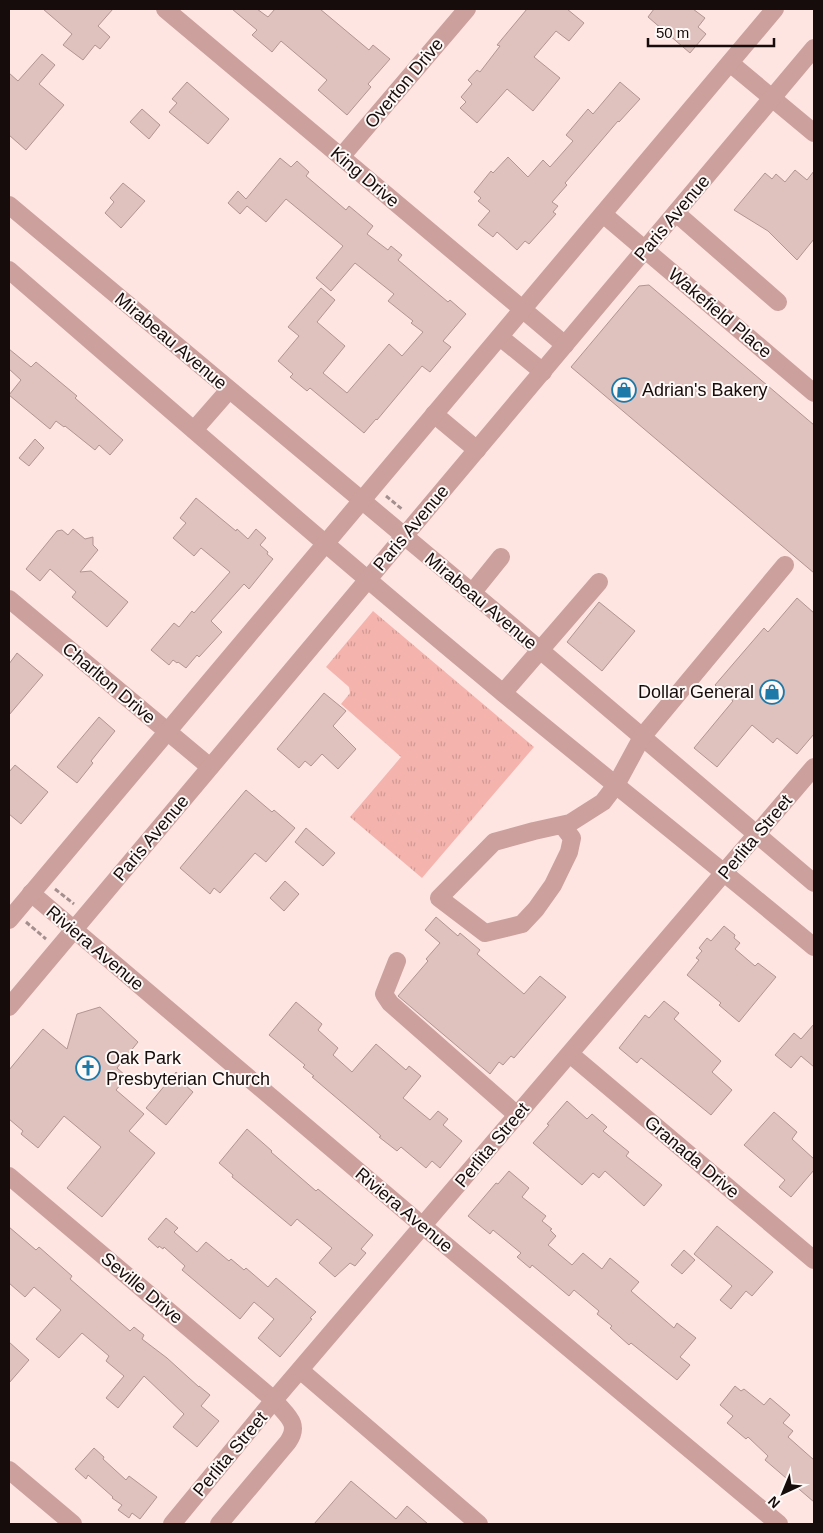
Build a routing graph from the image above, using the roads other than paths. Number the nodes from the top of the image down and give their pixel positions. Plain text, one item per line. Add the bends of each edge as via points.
1 (166, 9) edge
2 (467, 9) edge
3 (775, 9) edge
4 (814, 48) edge
5 (730, 62) junction
6 (773, 98) junction
7 (814, 133) edge
8 (341, 157) junction
9 (9, 205) edge
10 (676, 213) junction
11 (603, 214) junction
12 (645, 250) junction
13 (9, 270) edge
14 (778, 302) dead end
15 (523, 309) junction
16 (500, 337) junction
17 (565, 345) junction
18 (543, 372) junction
19 (229, 390) junction
20 (814, 393) edge
21 (434, 414) junction
22 (194, 430) junction
23 (477, 450) junction
24 (361, 500) junction
25 (404, 536) junction
26 (325, 543) junction
27 (501, 557) dead end
28 (785, 565) dead end
29 (368, 579) junction
30 (599, 582) dead end
31 (472, 592) junction
32 (9, 599) edge
33 (540, 650) junction
34 (503, 693) junction
35 (167, 732) junction
36 (642, 737) junction
37 (210, 767) junction
38 (814, 768) edge
39 (616, 785) junction
40 (562, 825) junction
41 (757, 835) junction
42 (725, 873) junction
43 (814, 883) edge
44 (31, 893) junction
45 (17, 921) edge
46 (74, 930) junction
47 (814, 947) edge
48 (397, 961) dead end
49 (9, 1007) edge
50 (570, 1054) junction
51 (518, 1115) junction
52 (9, 1176) edge
53 (423, 1226) junction
54 (814, 1260) edge
55 (300, 1370) junction
56 (274, 1400) junction
57 (9, 1470) edge
58 (179, 1522) edge
59 (74, 1524) edge
60 (219, 1524) edge
61 (479, 1524) edge
62 (779, 1524) edge

1 - 8 street, King Drive
2 - 8 street, Overton Drive
3 - 5 street
4 - 6 street, Paris Avenue
5 - 6 street
5 - 11 street
6 - 7 street
6 - 10 street, Paris Avenue
8 - 15 street, King Drive
9 - 19 street, Mirabeau Avenue
10 - 12 street, Paris Avenue
10 - 14 street
11 - 12 street, Wakefield Place
11 - 15 street
12 - 17 street, Paris Avenue
12 - 20 street, Wakefield Place
13 - 22 street
15 - 16 street
15 - 17 street, King Drive
16 - 18 street
16 - 21 street
17 - 18 street, Paris Avenue
18 - 23 street, Paris Avenue
19 - 22 street
19 - 24 street, Mirabeau Avenue
21 - 23 street
21 - 24 street
22 - 26 street
23 - 25 street, Paris Avenue via 441,506
24 - 25 street, Mirabeau Avenue
24 - 26 street
25 - 29 street, Paris Avenue
25 - 31 street, Mirabeau Avenue
26 - 29 street
26 - 35 street
27 - 31 street
28 - 36 street
29 - 34 street
29 - 37 street, Paris Avenue
30 - 33 street
31 - 33 street, Mirabeau Avenue
32 - 35 street, Charlton Drive
33 - 34 street
33 - 36 street, Mirabeau Avenue
34 - 39 street
35 - 37 street, Charlton Drive
35 - 44 street
36 - 39 street
36 - 41 street, Mirabeau Avenue
37 - 46 street, Paris Avenue
38 - 41 street, Perlita Street
39 - 40 street via 603,802
39 - 42 street
40 - 40 street via 494,842 439,898 485,933 522,924 553,886 569,852 572,838
41 - 42 street, Perlita Street
41 - 43 street, Mirabeau Avenue
42 - 47 street
42 - 50 street, Perlita Street
44 - 45 street
44 - 46 street, Riviera Avenue
46 - 49 street, Paris Avenue
46 - 53 street, Riviera Avenue
48 - 51 street via 384,994 390,1003
50 - 51 street, Perlita Street
50 - 54 street, Granada Drive
51 - 53 street, Perlita Street
52 - 56 street, Seville Drive
53 - 55 street, Perlita Street
53 - 62 street, Riviera Avenue
55 - 56 street, Perlita Street
55 - 61 street
56 - 58 street, Perlita Street
56 - 60 street, Seville Drive via 293,1423 293,1435
57 - 59 street

